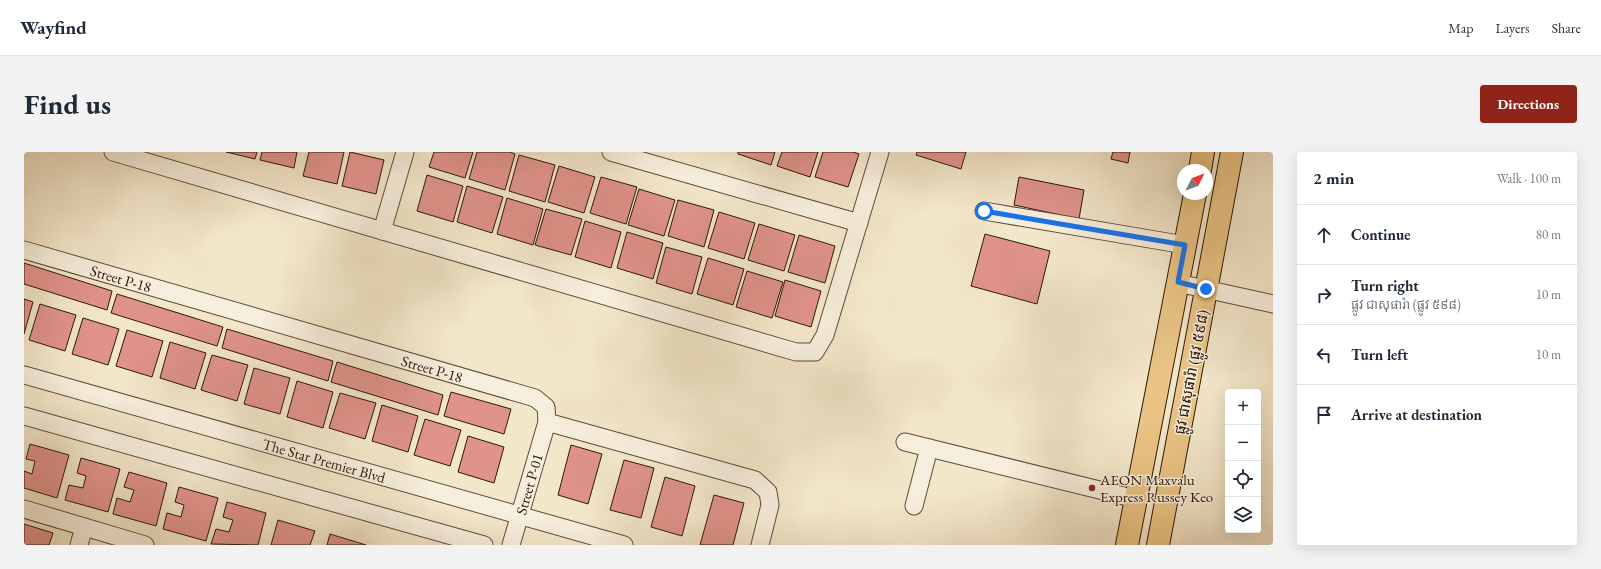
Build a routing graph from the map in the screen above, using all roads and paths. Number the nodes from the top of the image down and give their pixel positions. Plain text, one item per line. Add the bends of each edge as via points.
1 (113, 152) edge
2 (405, 152) edge
3 (612, 152) edge
4 (880, 152) edge
5 (1203, 152) edge
6 (1232, 152) edge
7 (1201, 164) edge
8 (1216, 188) edge
9 (1194, 200) edge
10 (984, 211) dead end
11 (859, 223) junction
12 (382, 231) junction
13 (1185, 245) junction
14 (24, 250) edge
15 (1178, 282) junction
16 (1206, 289) junction
17 (1273, 304) edge
18 (24, 375) edge
19 (24, 416) edge
20 (547, 422) junction
21 (905, 442) dead end
22 (930, 448) junction
23 (1136, 499) junction
24 (914, 506) dead end
25 (24, 509) edge
26 (520, 516) junction
27 (84, 527) junction
28 (79, 545) edge
29 (145, 545) edge
30 (484, 545) edge
31 (512, 545) edge
32 (624, 545) edge
33 (760, 545) edge
34 (1127, 545) edge
35 (1158, 545) edge

1 - 12 street
2 - 12 street
3 - 11 street
4 - 11 street
5 - 7 main road
6 - 8 main road, ផ្លូវ ជាសុផារ៉ា (ផ្លូវ ៥៩៨)
8 - 16 main road, ផ្លូវ ជាសុផារ៉ា (ផ្លូវ ៥៩៨)
9 - 13 main road, ផ្លូវ ជាសុផារ៉ា (ផ្លូវ ៥៩៨)
10 - 13 street
11 - 12 street via 825,335 815,352 796,352
13 - 15 main road, ផ្លូវ ជាសុផារ៉ា (ផ្លូវ ៥៩៨)
14 - 20 street, Street P-18 via 535,398 546,408
15 - 16 street
15 - 23 main road, ផ្លូវ ជាសុផារ៉ា (ផ្លូវ ៥៩៨)
16 - 17 street
16 - 35 main road, ផ្លូវ ជាសុផារ៉ា (ផ្លូវ ៥៩៨)
18 - 26 street, The Star Premier Blvd
19 - 30 street
20 - 26 street, Street P-01
20 - 33 street via 756,480 768,492 770,505
21 - 22 street
22 - 23 street
22 - 24 street
23 - 34 main road, ផ្លូវ ជាសុផារ៉ា (ផ្លូវ ៥៩៨)
25 - 27 street
26 - 31 street, Street P-01
26 - 32 street, The Star Premier Blvd
27 - 28 street
27 - 29 street

